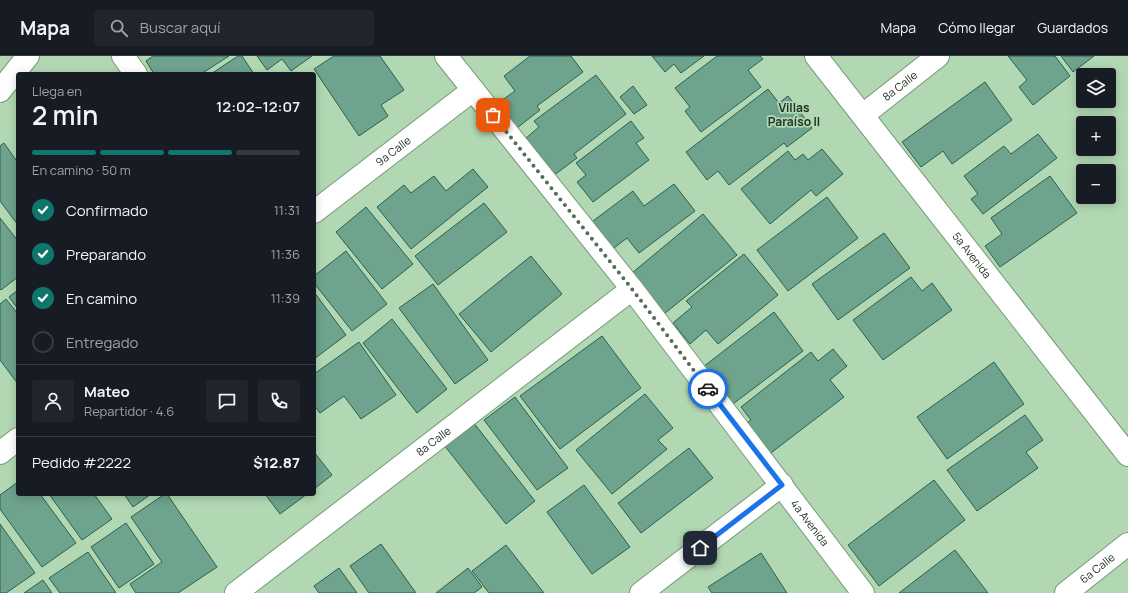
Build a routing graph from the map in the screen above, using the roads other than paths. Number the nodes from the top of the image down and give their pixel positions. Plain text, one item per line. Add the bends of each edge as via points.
1 (28, 56) edge
2 (123, 56) edge
3 (446, 56) edge
4 (816, 56) edge
5 (938, 56) edge
6 (135, 72) edge
7 (473, 90) junction
8 (0, 91) edge
9 (862, 115) junction
10 (316, 210) edge
11 (632, 289) junction
12 (16, 441) edge
13 (0, 453) edge
14 (1128, 455) edge
15 (782, 485) junction
16 (1128, 544) edge
17 (1077, 590) edge
18 (236, 593) edge
19 (641, 593) edge
20 (863, 593) edge

1 - 8 street
2 - 6 street
3 - 7 street, 4a Avenida
4 - 9 street, 5a Avenida
5 - 9 street, 8a Calle
7 - 10 street, 9a Calle
7 - 11 street, 4a Avenida
9 - 14 street, 5a Avenida
11 - 15 street, 4a Avenida
11 - 18 street, 8a Calle
12 - 13 street
15 - 19 street
15 - 20 street, 4a Avenida
16 - 17 street, 6a Calle

